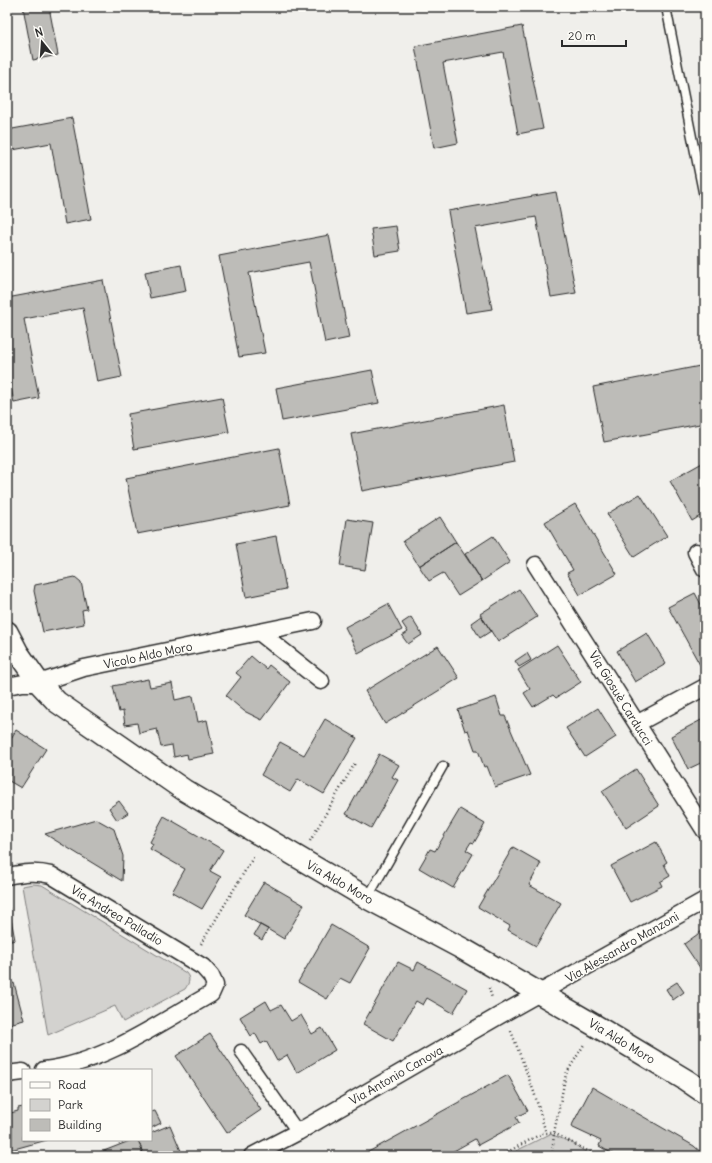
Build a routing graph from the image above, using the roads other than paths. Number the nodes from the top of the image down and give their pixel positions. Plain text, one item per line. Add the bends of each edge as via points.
1 (666, 7) edge
2 (705, 202) edge
3 (696, 552) dead end
4 (536, 565) dead end
5 (705, 569) edge
6 (313, 621) dead end
7 (7, 632) edge
8 (259, 632) junction
9 (321, 681) dead end
10 (39, 683) junction
11 (7, 686) edge
12 (705, 687) edge
13 (638, 723) junction
14 (443, 766) dead end
15 (705, 831) edge
16 (7, 876) edge
17 (367, 898) junction
18 (705, 900) edge
19 (540, 994) junction
20 (241, 1051) dead end
21 (49, 1069) edge
22 (22, 1072) edge
23 (7, 1074) edge
24 (705, 1093) edge
25 (298, 1132) junction
26 (252, 1156) edge

1 - 2 lane
3 - 5 street
4 - 13 street, Via Giosuè Carducci
6 - 8 street, Vicolo Aldo Moro
7 - 10 street, Via Aldo Moro
8 - 9 street
8 - 10 street, Vicolo Aldo Moro via 84,668
10 - 11 street, Vicolo Aldo Moro
10 - 17 street, Via Aldo Moro via 57,702 184,790
12 - 13 street
13 - 15 street, Via Giosuè Carducci
14 - 17 lane
16 - 21 street, Via Andrea Palladio via 40,872 50,875 203,967 215,985 211,994 100,1056
17 - 19 street, Via Aldo Moro
18 - 19 street, Via Alessandro Manzoni
19 - 24 street, Via Aldo Moro
19 - 25 street, Via Antonio Canova
20 - 25 street
22 - 23 street
25 - 26 street, Via Antonio Canova

